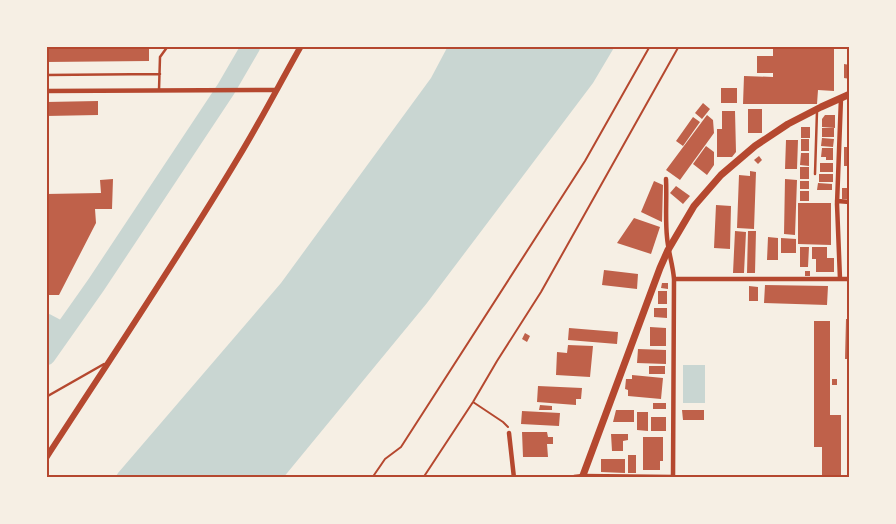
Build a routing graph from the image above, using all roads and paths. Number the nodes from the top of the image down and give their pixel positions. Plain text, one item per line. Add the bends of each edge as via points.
1 (168, 46) edge
2 (301, 46) edge
3 (650, 46) edge
4 (679, 46) edge
5 (160, 74) junction
6 (46, 75) edge
7 (159, 90) junction
8 (276, 90) junction
9 (46, 91) edge
10 (850, 94) edge
11 (841, 98) junction
12 (817, 109) junction
13 (815, 174) dead end
14 (666, 178) dead end
15 (837, 201) junction
16 (850, 202) edge
17 (668, 250) junction
18 (674, 279) junction
19 (840, 279) junction
20 (850, 279) edge
21 (108, 362) junction
22 (46, 398) edge
23 (473, 402) junction
24 (509, 433) joint
25 (46, 458) edge
26 (583, 477) edge
27 (372, 478) edge
28 (423, 478) edge
29 (514, 478) edge
30 (673, 478) edge

1 - 5 lane via 160,57
2 - 8 main road
3 - 27 path via 585,161 402,447 385,459
4 - 23 path via 546,284
5 - 6 lane
5 - 7 lane
7 - 8 street
7 - 9 street
8 - 21 main road via 212,200
10 - 11 main road
11 - 12 main road
11 - 15 street
12 - 13 lane
12 - 17 main road via 755,146 721,176 694,206
14 - 17 street
15 - 16 street
15 - 19 street
17 - 18 street
17 - 26 main road
18 - 19 street
18 - 30 street
19 - 20 street
21 - 22 lane
21 - 25 main road
23 - 24 path via 503,422
23 - 28 path
24 - 29 street
26 - 29 street
26 - 30 street

